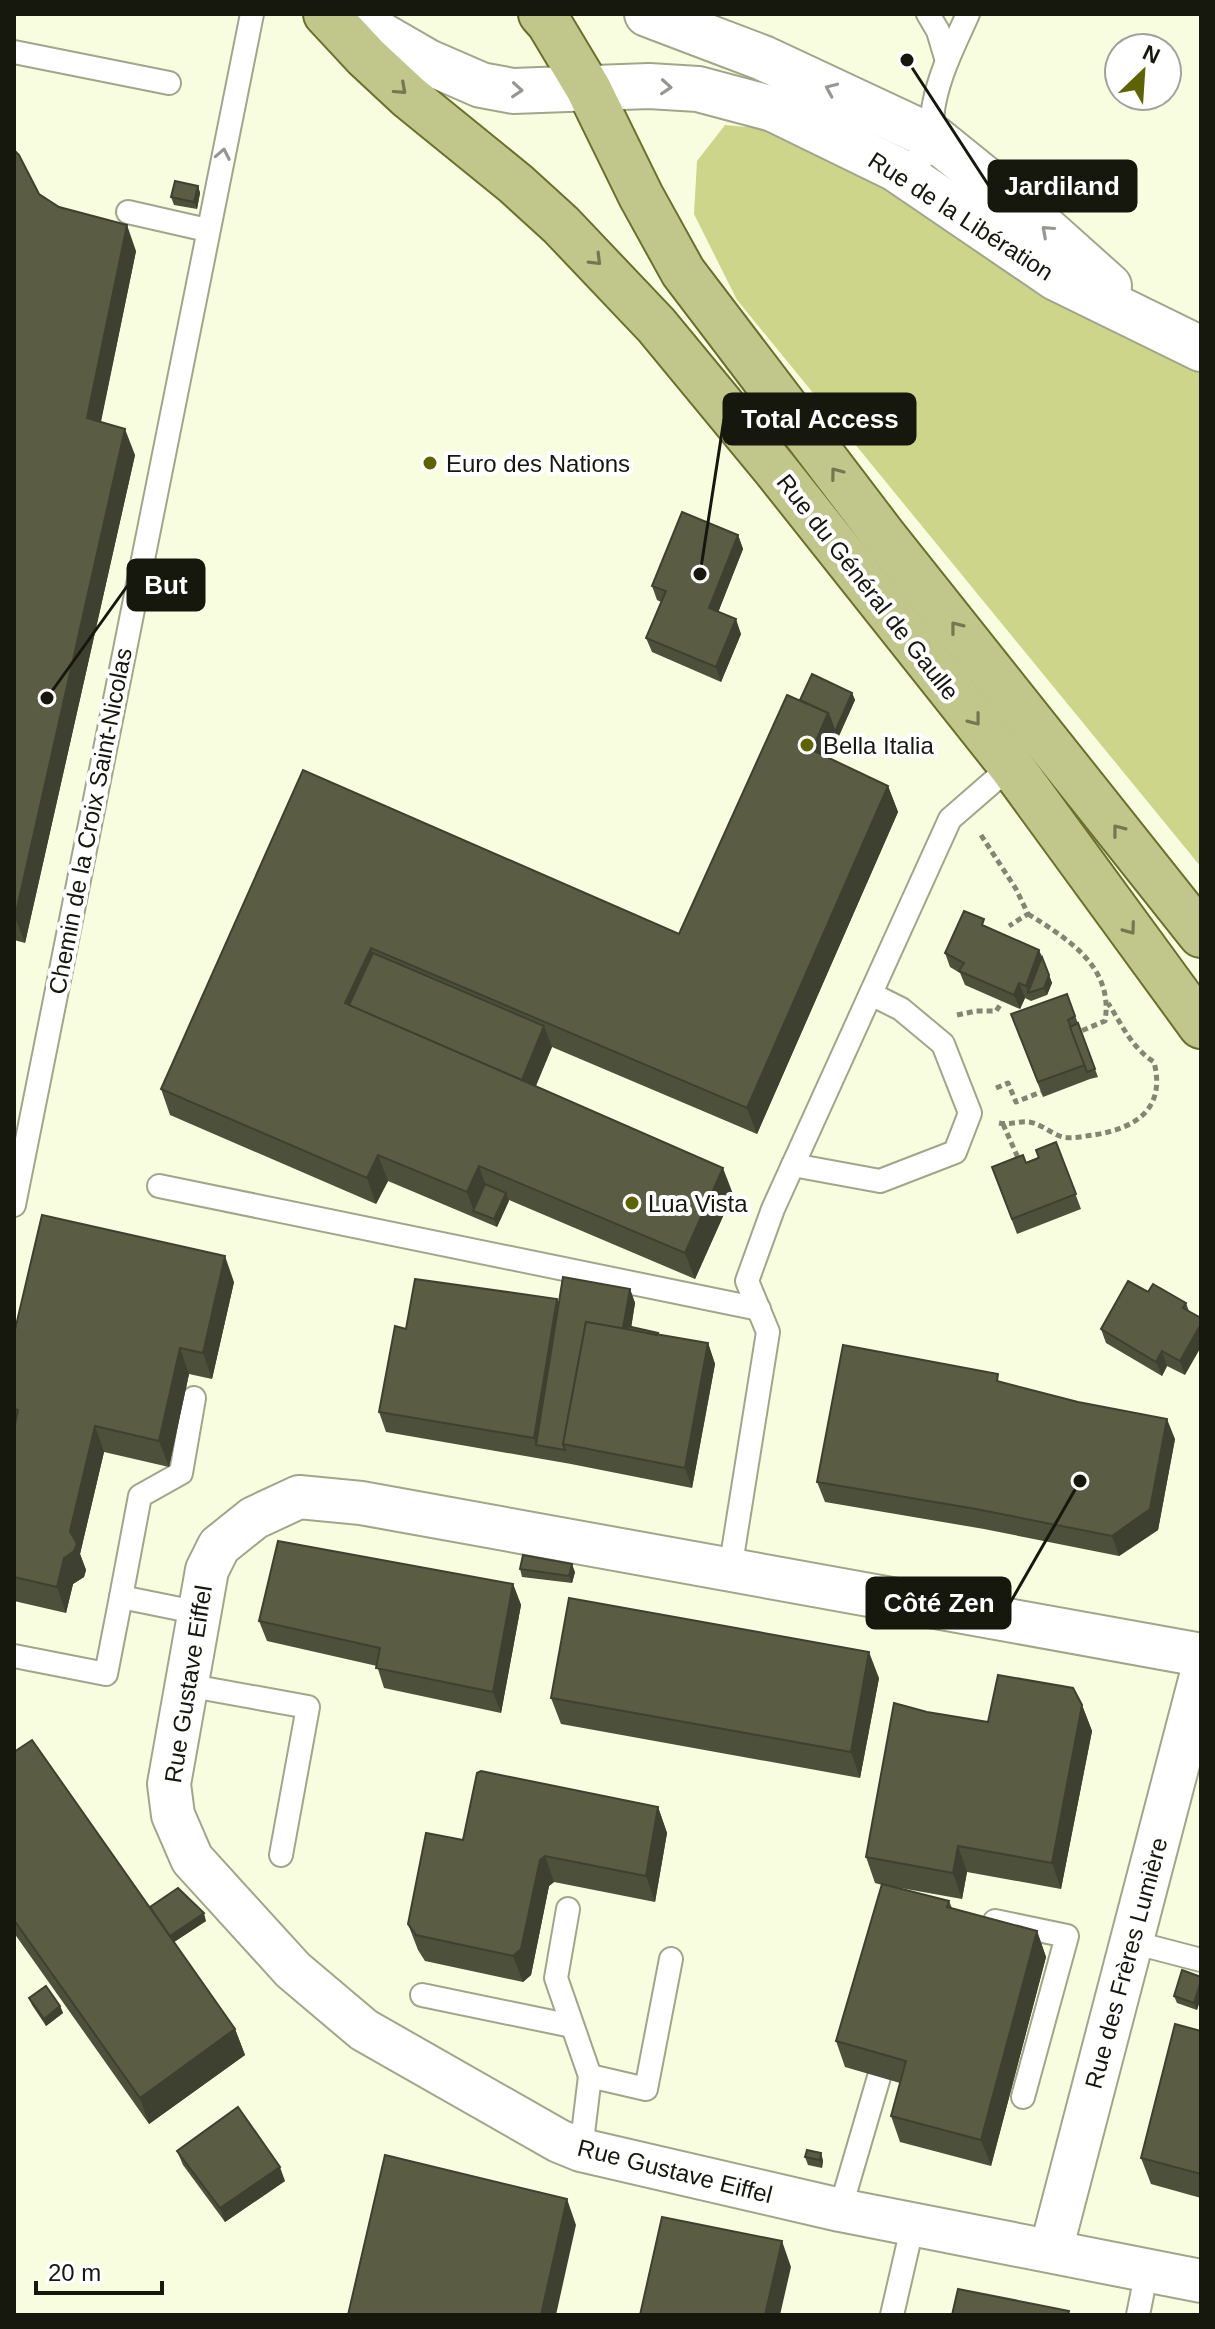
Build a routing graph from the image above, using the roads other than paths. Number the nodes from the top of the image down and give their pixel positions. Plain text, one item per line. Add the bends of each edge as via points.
1 (252, 14) edge
2 (326, 14) edge
3 (345, 14) edge
4 (541, 14) edge
5 (647, 14) edge
6 (928, 14) edge
7 (968, 14) edge
8 (14, 52) edge
9 (947, 61) junction
10 (169, 83) dead end
11 (588, 88) junction
12 (934, 138) junction
13 (896, 169) junction
14 (128, 212) dead end
15 (207, 230) junction
16 (1146, 321) junction
17 (1201, 349) edge
18 (1011, 766) junction
19 (1201, 935) edge
20 (871, 994) junction
21 (1201, 1026) edge
22 (21, 1128) edge
23 (793, 1165) junction
24 (159, 1186) dead end
25 (14, 1205) edge
26 (759, 1309) junction
27 (194, 1398) dead end
28 (730, 1570) junction
29 (121, 1597) junction
30 (200, 1613) junction
31 (1201, 1655) edge
32 (14, 1656) edge
33 (1201, 1676) edge
34 (186, 1685) junction
35 (281, 1855) dead end
36 (568, 1909) dead end
37 (977, 1918) edge
38 (1132, 1942) junction
39 (671, 1959) dead end
40 (1201, 1960) edge
41 (422, 1995) dead end
42 (572, 2026) junction
43 (590, 2076) junction
44 (879, 2077) edge
45 (1023, 2097) dead end
46 (581, 2150) junction
47 (840, 2210) junction
48 (913, 2224) junction
49 (1051, 2250) junction
50 (1147, 2270) junction
51 (1201, 2281) edge
52 (892, 2315) edge
53 (1138, 2315) edge

15 -> 1 lane, Chemin de la Croix Saint-Nicolas
2 -> 18 main road, Rue du Général de Gaulle via 409,97 516,184 618,283 775,469
3 -> 11 main road, Rue de la Libération via 428,62 481,85 513,91
4 - 11 main road, Rue du Général de Gaulle
12 -> 5 main road, Rue de la Libération via 763,58
6 - 9 lane
7 - 9 lane
8 - 10 lane
9 - 12 lane via 932,108
11 -> 13 main road, Rue de la Libération via 698,89 732,97 773,109
19 -> 11 main road, Rue du Général de Gaulle via 883,535 683,272
12 - 13 lane via 929,154
16 -> 12 main road, Rue de la Libération via 1032,217
13 - 16 main road, Rue de la Libération via 1056,278
14 - 15 lane
15 - 22 lane, Chemin de la Croix Saint-Nicolas
16 - 17 main road, Rue de la Libération
18 - 20 lane via 950,819
18 -> 21 main road, Rue du Général de Gaulle
20 - 23 lane
20 - 23 lane via 901,1009 943,1044 968,1107 955,1152 880,1181
22 - 25 lane, Chemin de la Croix Saint-Nicolas
23 - 26 lane via 747,1281
24 - 26 lane
26 - 28 lane via 768,1332
27 - 29 lane via 181,1473 140,1496
28 - 30 street, Rue Gustave Eiffel via 361,1503 299,1497 254,1518 219,1546 207,1570
28 - 31 street, Rue Gustave Eiffel
29 - 30 lane
29 - 32 lane via 106,1674
30 - 34 street, Rue Gustave Eiffel
33 - 38 street, Rue des Frères Lumière
34 - 35 lane via 308,1707
34 - 46 street, Rue Gustave Eiffel via 169,1784 173,1815 192,1859 293,1970 364,2030
36 - 42 lane via 556,1978
37 - 45 lane via 1067,1936
38 - 40 lane
38 - 49 street, Rue des Frères Lumière
39 - 43 lane via 646,2089
41 - 42 lane
42 - 43 lane
43 - 46 lane
44 - 47 lane
46 - 47 street, Rue Gustave Eiffel
47 - 48 street, Rue Gustave Eiffel
48 - 49 street, Rue Gustave Eiffel
48 - 52 lane
49 - 50 street, Rue Gustave Eiffel
50 - 51 street, Rue Gustave Eiffel
50 - 53 lane

